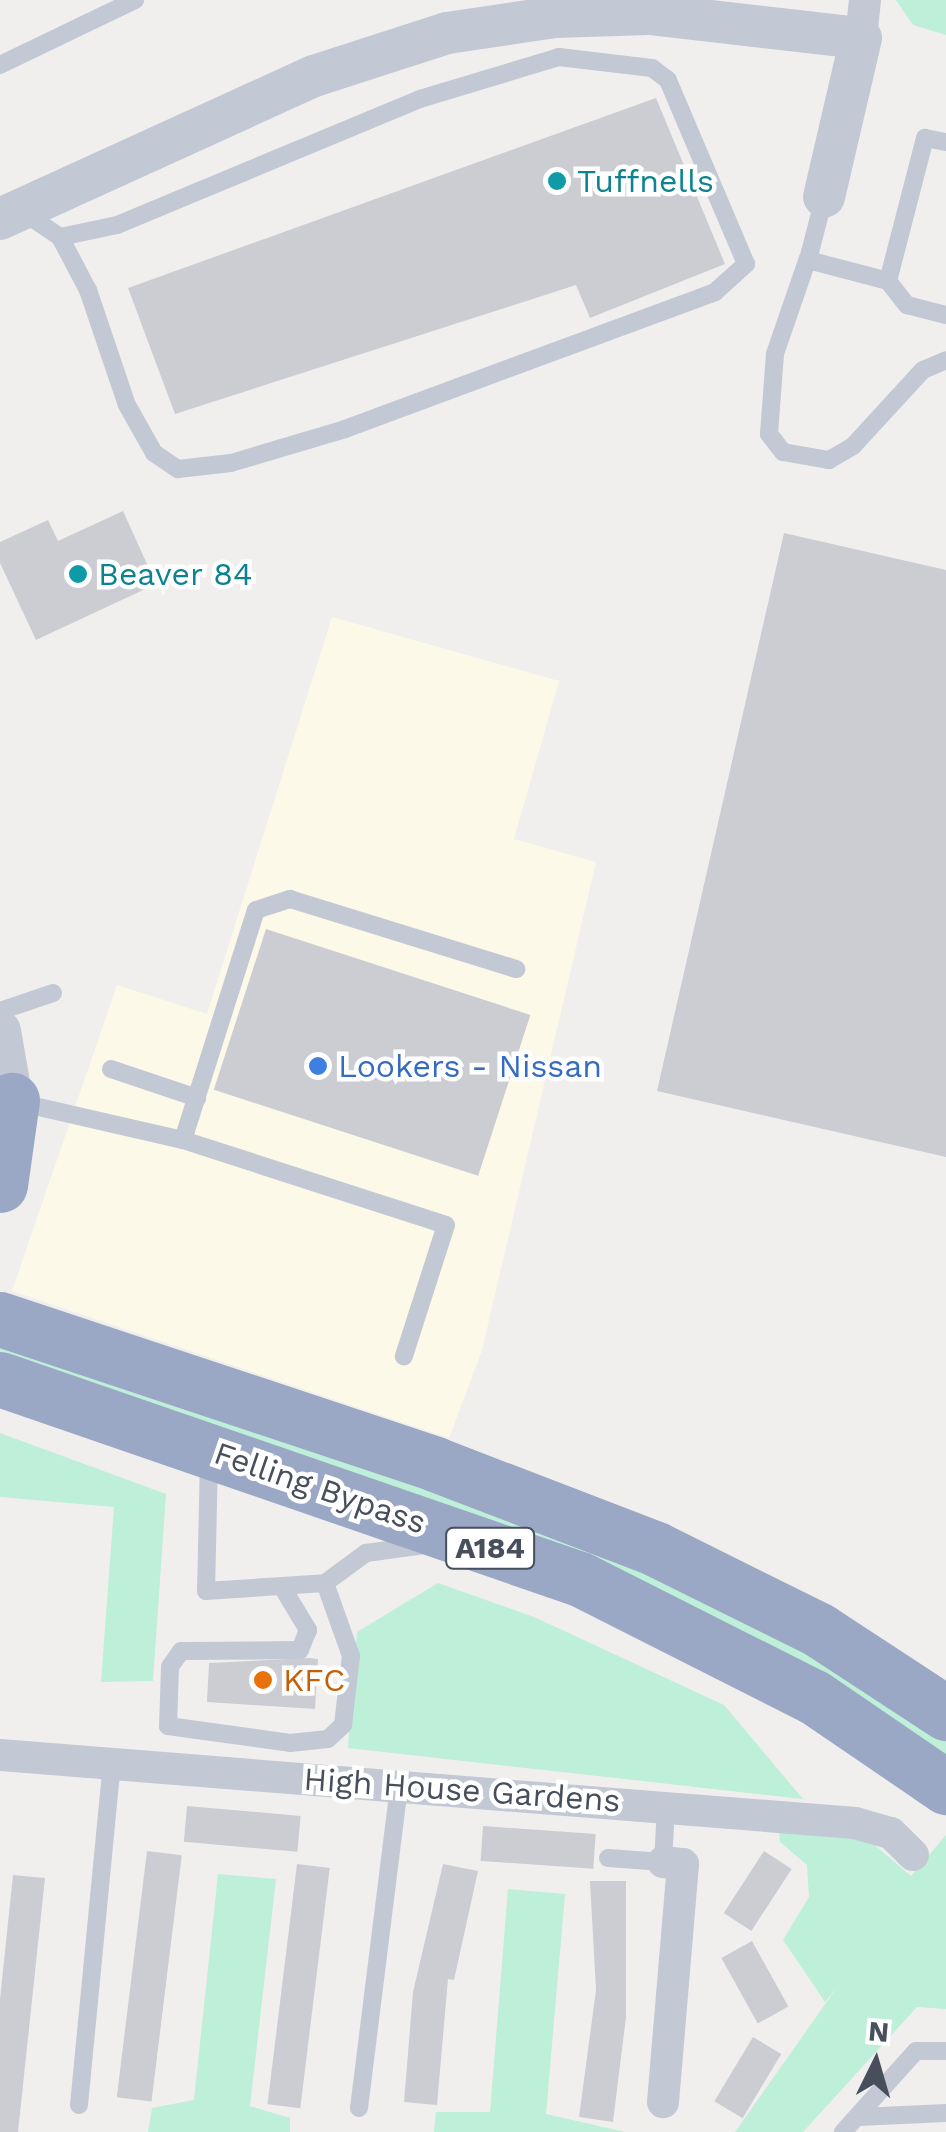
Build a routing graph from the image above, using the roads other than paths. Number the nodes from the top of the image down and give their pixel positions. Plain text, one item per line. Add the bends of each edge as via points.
1 (135, 0) edge
2 (863, 19) edge
3 (0, 65) edge
4 (946, 142) edge
5 (824, 197) joint
6 (10, 215) edge
7 (60, 236) junction
8 (808, 258) junction
9 (888, 281) junction
10 (946, 315) edge
11 (946, 360) edge
12 (516, 969) dead end
13 (53, 992) dead end
14 (0, 1011) edge
15 (0, 1030) edge
16 (111, 1069) dead end
17 (197, 1098) junction
18 (12, 1100) junction
19 (183, 1140) junction
20 (0, 1184) edge
21 (0, 1319) edge
22 (404, 1356) dead end
23 (0, 1379) edge
24 (210, 1449) junction
25 (471, 1541) junction
26 (325, 1584) junction
27 (284, 1590) junction
28 (946, 1713) edge
29 (0, 1754) edge
30 (112, 1761) junction
31 (398, 1786) junction
32 (946, 1786) edge
33 (666, 1806) junction
34 (912, 1855) dead end
35 (608, 1858) dead end
36 (663, 1862) junction
37 (946, 2051) edge
38 (663, 2102) dead end
39 (79, 2106) dead end
40 (360, 2108) dead end
41 (946, 2113) edge
42 (859, 2116) junction
43 (844, 2132) edge

1 - 3 lane
2 - 5 street
2 - 6 street via 649,14 447,33 314,76
4 - 9 lane via 925,138
5 - 8 lane
6 - 7 lane
7 - 7 lane via 88,290 128,405 154,453 178,469 231,463 344,430 716,292 746,264 668,80 652,68 559,57 420,99 117,225
8 - 9 lane
8 - 11 lane via 775,354 769,434 784,452 829,460 853,446 923,370
9 - 10 lane via 907,305
12 - 17 lane via 290,899 256,910
13 - 14 lane
15 - 18 street
16 - 17 lane
17 - 19 lane
18 - 19 lane
18 - 20 highway
19 - 22 lane via 446,1225
21 - 28 highway, Felling Bypass / A184 via 436,1464 637,1541 819,1630
23 - 24 highway, Felling Bypass / A184
24 - 25 highway, Felling Bypass / A184
24 - 27 lane via 206,1591
25 - 26 lane via 366,1553
25 - 32 highway, Felling Bypass / A184 via 580,1579 748,1660
26 - 27 lane
26 - 27 lane via 350,1656 343,1724 328,1738 290,1743 168,1726 170,1666 181,1651 300,1650 308,1630
29 - 30 street, High House Gardens
30 - 31 street, High House Gardens
30 - 39 lane
31 - 33 street, High House Gardens
31 - 40 lane
33 - 34 street, High House Gardens via 855,1823 891,1833
33 - 36 lane
35 - 36 lane
36 - 38 street via 683,1864
37 - 42 lane via 916,2052
41 - 42 lane
42 - 43 lane

